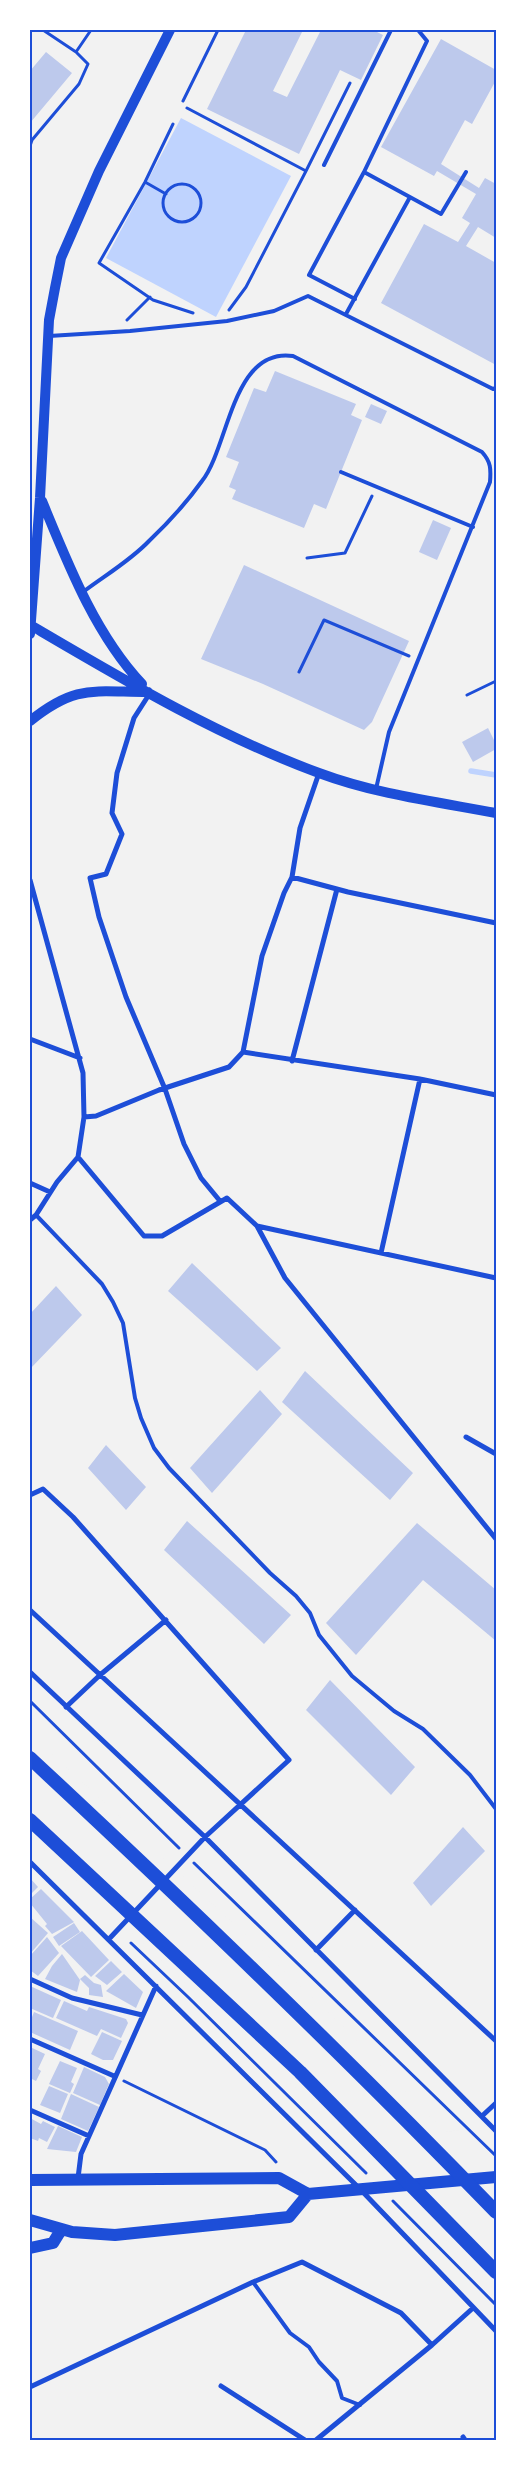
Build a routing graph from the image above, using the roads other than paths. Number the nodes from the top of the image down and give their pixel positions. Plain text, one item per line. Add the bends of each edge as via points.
1 (170, 30) edge
2 (391, 30) edge
3 (418, 30) edge
4 (324, 165) dead end
5 (364, 172) junction
6 (466, 172) dead end
7 (410, 197) junction
8 (355, 299) junction
9 (346, 314) junction
10 (49, 336) junction
11 (496, 388) edge
12 (341, 472) dead end
13 (40, 498) junction
14 (473, 527) junction
15 (83, 592) junction
16 (31, 628) edge
17 (150, 692) junction
18 (30, 721) edge
19 (319, 773) junction
20 (376, 789) junction
21 (496, 813) edge
22 (292, 877) junction
23 (30, 880) edge
24 (337, 889) junction
25 (496, 924) edge
26 (30, 1040) edge
27 (243, 1052) junction
28 (80, 1058) junction
29 (292, 1061) junction
30 (420, 1079) junction
31 (165, 1089) junction
32 (496, 1095) edge
33 (84, 1117) junction
34 (78, 1157) junction
35 (30, 1183) edge
36 (50, 1192) junction
37 (220, 1201) junction
38 (36, 1215) junction
39 (30, 1220) edge
40 (257, 1226) junction
41 (381, 1252) junction
42 (496, 1278) edge
43 (466, 1437) dead end
44 (496, 1454) edge
45 (30, 1496) edge
46 (496, 1539) edge
47 (30, 1610) edge
48 (166, 1620) junction
49 (30, 1672) edge
50 (100, 1675) junction
51 (66, 1707) junction
52 (30, 1758) edge
53 (240, 1804) junction
54 (496, 1809) edge
55 (30, 1820) edge
56 (205, 1837) junction
57 (30, 1862) edge
58 (355, 1910) junction
59 (109, 1939) junction
60 (316, 1950) junction
61 (30, 1979) edge
62 (156, 1986) junction
63 (142, 2015) junction
64 (30, 2039) edge
65 (496, 2041) edge
66 (114, 2076) junction
67 (496, 2103) edge
68 (30, 2110) edge
69 (482, 2116) junction
70 (496, 2131) edge
71 (89, 2136) junction
72 (496, 2177) edge
73 (30, 2180) edge
74 (77, 2181) junction
75 (360, 2189) junction
76 (308, 2194) junction
77 (496, 2212) edge
78 (30, 2220) edge
79 (61, 2230) junction
80 (30, 2248) edge
81 (496, 2272) edge
82 (253, 2282) junction
83 (473, 2308) junction
84 (496, 2331) edge
85 (432, 2345) junction
86 (30, 2386) edge
87 (221, 2386) dead end
88 (360, 2405) junction
89 (305, 2440) edge
90 (316, 2440) edge

1 - 10 main road via 99,171 62,258
2 - 4 lane
3 - 5 lane via 427,41
5 - 7 lane
5 - 8 lane via 309,274
6 - 7 lane via 441,214
7 - 8 lane
8 - 9 lane
9 - 10 lane via 308,296 274,311 227,322
9 - 11 lane via 492,389
10 - 13 main road
12 - 14 lane
13 - 15 main road
13 - 16 main road
14 - 15 lane via 492,469 482,452 292,356 281,354 266,359 245,379 204,480 148,542
14 - 20 lane via 389,732
15 - 17 main road via 129,671
16 - 17 main road
17 - 18 main road via 97,690 76,694 50,706
17 - 19 main road via 219,730
17 - 31 street via 134,718 117,773 112,813 122,834 106,874 90,878 98,917 126,997
19 - 20 main road
19 - 22 street via 300,828
20 - 21 main road
22 - 24 street
22 - 27 street via 262,956
23 - 28 street
24 - 25 street
24 - 29 street
26 - 28 street
27 - 29 street
27 - 31 street via 229,1067
28 - 33 street
29 - 30 street
30 - 32 street
30 - 41 street
31 - 33 street via 96,1116
31 - 37 street via 184,1144 201,1178
33 - 34 street
34 - 36 street
34 - 37 street via 144,1236 162,1236
35 - 36 street
36 - 38 street
37 - 40 street via 227,1198
38 - 39 street
38 - 54 lane via 102,1284 113,1302 123,1323 141,1418 154,1448 169,1468 301,1602 310,1613 319,1635 352,1676 423,1729 470,1775
40 - 41 street
40 - 46 street via 285,1278
41 - 42 street
43 - 44 street
45 - 48 street via 44,1489
47 - 50 street
48 - 50 street
48 - 53 street via 289,1760
49 - 51 street
50 - 51 street
50 - 53 street
51 - 56 street
52 - 77 highway via 386,2099
53 - 56 street
53 - 58 street
55 - 81 highway via 300,2072
56 - 59 street
56 - 60 street
57 - 59 street
58 - 60 street
58 - 65 street
59 - 62 street
60 - 69 street
61 - 63 street via 72,1998
62 - 63 street
62 - 75 street
63 - 66 street
64 - 66 street
66 - 71 street
67 - 69 street
68 - 71 street
69 - 70 street
71 - 74 street via 81,2154
72 - 75 main road
73 - 74 main road
74 - 76 main road via 279,2178
75 - 76 main road
75 - 83 street
76 - 79 main road via 289,2217 115,2235
78 - 79 main road
79 - 80 main road via 53,2243
82 - 85 street via 302,2262 401,2313
82 - 86 street
82 - 88 lane via 290,2333 309,2347 337,2381 342,2398
83 - 84 street
83 - 85 street
85 - 88 street
87 - 89 street
88 - 90 street

